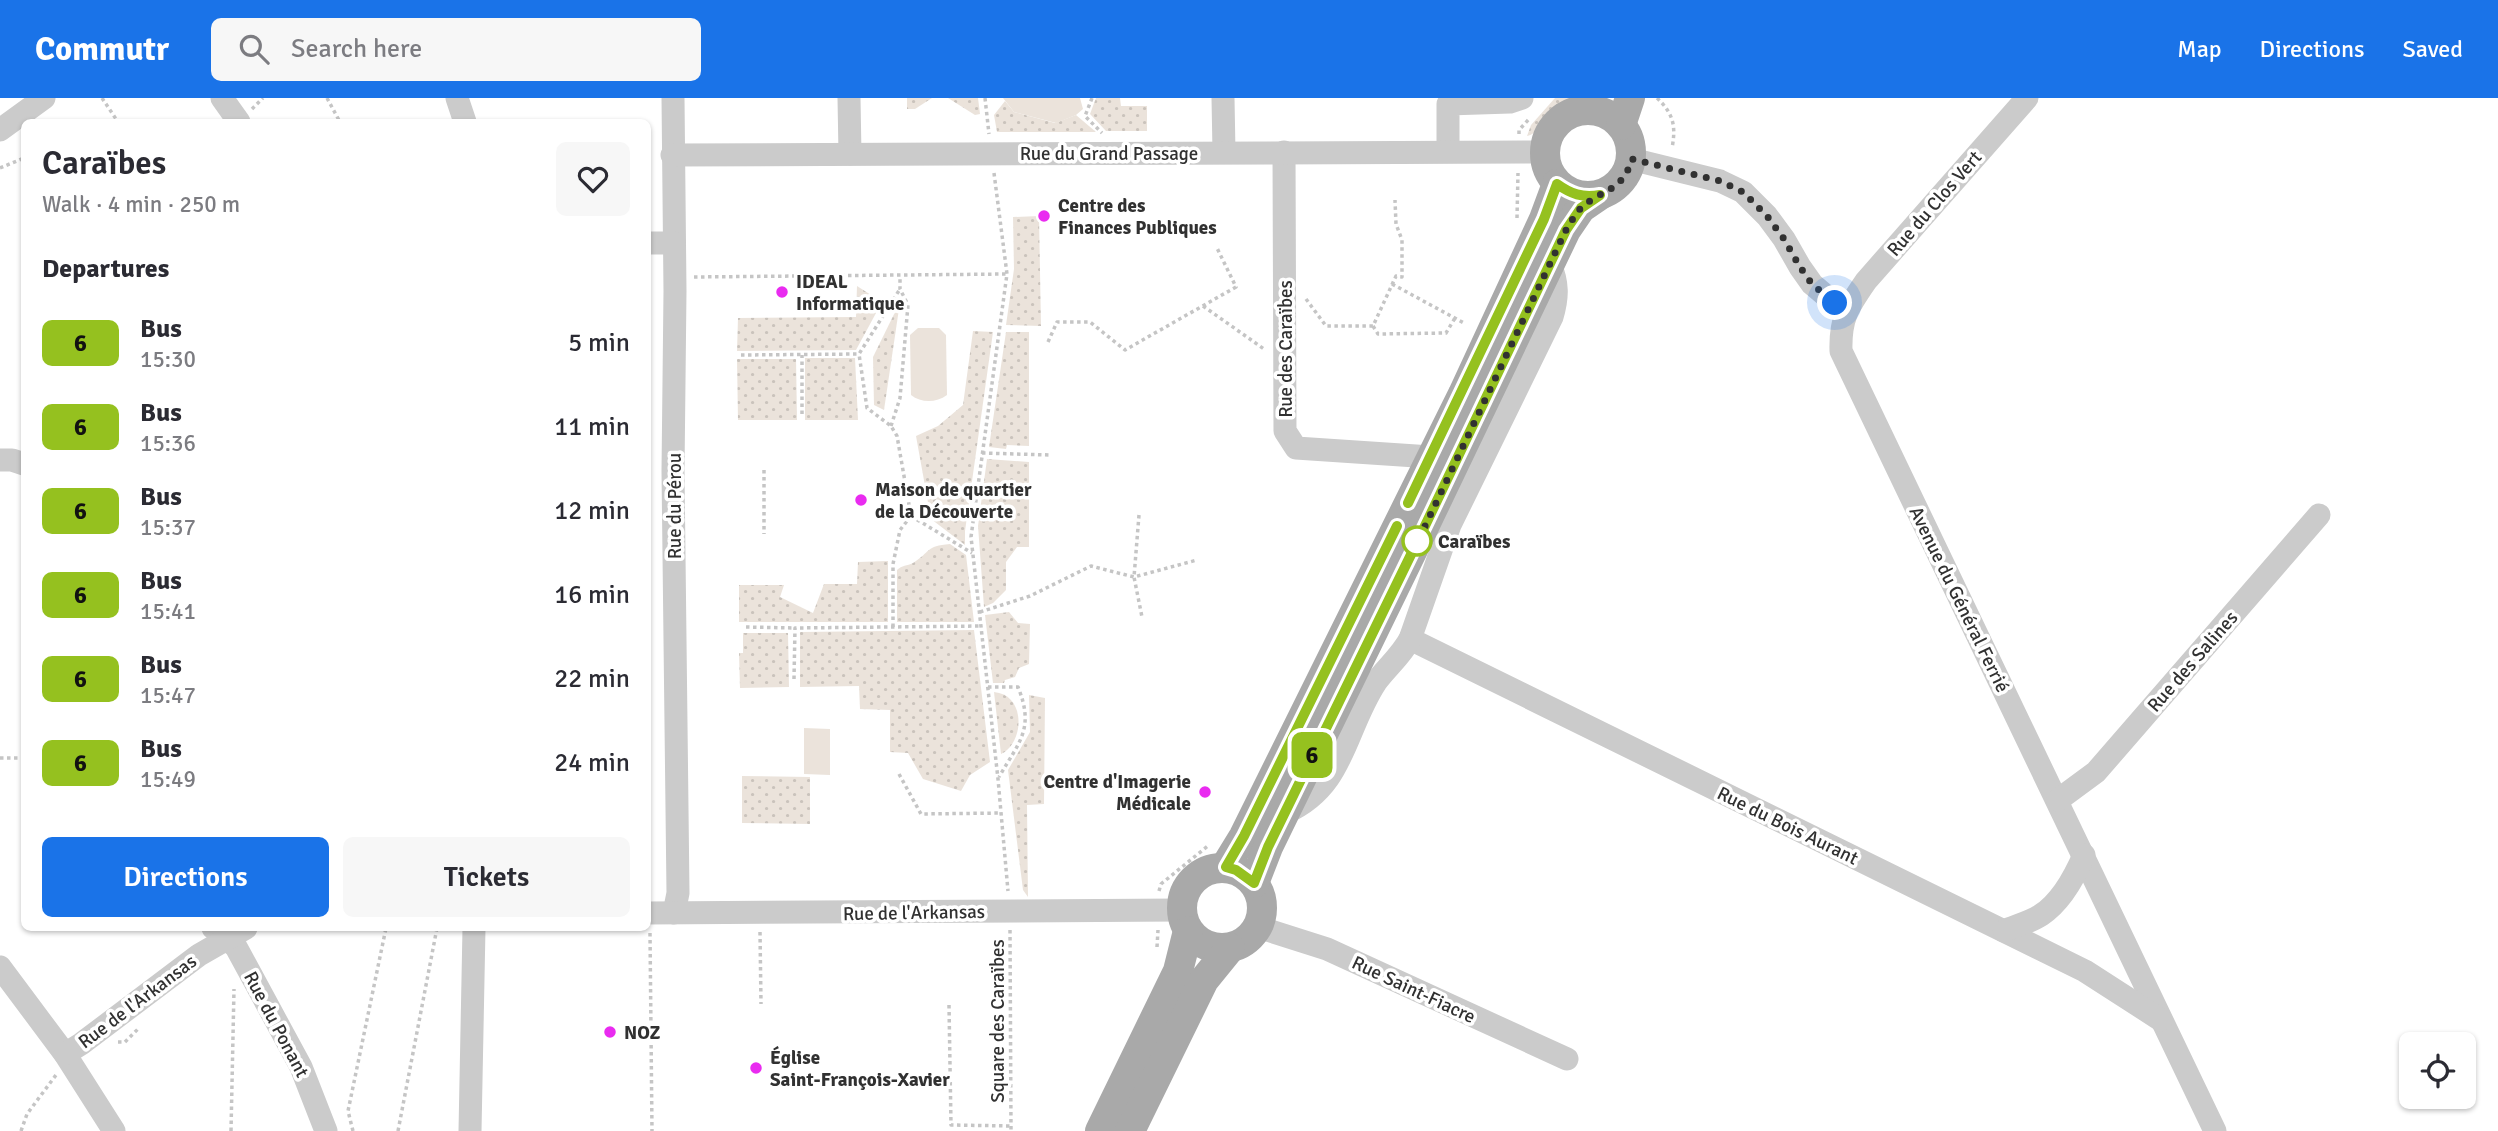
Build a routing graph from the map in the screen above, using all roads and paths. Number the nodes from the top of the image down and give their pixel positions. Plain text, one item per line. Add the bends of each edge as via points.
1 (44, 98) edge
2 (102, 98) edge
3 (222, 98) edge
4 (327, 98) edge
5 (673, 98) edge
6 (849, 98) edge
7 (985, 98) edge
8 (1091, 98) edge
9 (1223, 98) edge
10 (1522, 98) edge
11 (1659, 98) edge
12 (2027, 98) edge
13 (1595, 104) edge
14 (1626, 112) edge
15 (116, 119) edge
16 (237, 119) edge
17 (338, 119) edge
18 (0, 130) edge
19 (1103, 134) dead end
20 (1448, 151) junction
21 (1224, 152) junction
22 (1284, 152) junction
23 (1545, 152) junction
24 (991, 153) junction
25 (849, 154) junction
26 (672, 155) junction
27 (1672, 157) dead end
28 (21, 159) edge
29 (1632, 159) junction
30 (0, 168) edge
31 (1557, 184) junction
32 (1600, 195) junction
33 (1395, 200) dead end
34 (651, 243) edge
35 (674, 243) junction
36 (1217, 248) dead end
37 (1550, 264) junction
38 (1007, 274) junction
39 (900, 276) junction
40 (675, 277) junction
41 (1392, 284) junction
42 (900, 289) junction
43 (1305, 299) dead end
44 (1203, 306) junction
45 (1845, 312) junction
46 (1455, 318) junction
47 (1464, 323) dead end
48 (1373, 326) junction
49 (1048, 342) dead end
50 (1265, 350) dead end
51 (741, 355) dead end
52 (802, 355) junction
53 (859, 355) junction
54 (802, 414) dead end
55 (891, 426) junction
56 (982, 453) junction
57 (1050, 454) dead end
58 (1431, 457) junction
59 (0, 460) edge
60 (21, 464) edge
61 (764, 470) dead end
62 (1139, 515) dead end
63 (2319, 515) dead end
64 (911, 516) junction
65 (764, 534) dead end
66 (973, 554) junction
67 (1197, 560) dead end
68 (1134, 577) junction
69 (980, 612) junction
70 (1142, 617) dead end
71 (981, 626) junction
72 (746, 627) dead end
73 (795, 628) junction
74 (893, 628) junction
75 (1410, 639) junction
76 (794, 679) dead end
77 (988, 687) junction
78 (0, 758) edge
79 (21, 758) edge
80 (899, 774) dead end
81 (998, 779) junction
82 (2058, 800) junction
83 (1001, 813) junction
84 (1285, 813) junction
85 (2084, 855) junction
86 (1226, 867) junction
87 (1254, 883) junction
88 (1010, 911) junction
89 (760, 912) junction
90 (651, 913) edge
91 (674, 913) junction
92 (1185, 920) junction
93 (1258, 927) junction
94 (385, 931) edge
95 (436, 931) edge
96 (474, 931) edge
97 (649, 931) edge
98 (2004, 931) junction
99 (219, 933) edge
100 (1230, 948) junction
101 (0, 967) edge
102 (234, 979) dead end
103 (761, 1004) dead end
104 (949, 1005) dead end
105 (2161, 1020) junction
106 (67, 1057) junction
107 (1567, 1059) dead end
108 (1012, 1128) edge
109 (20, 1131) edge
110 (114, 1131) edge
111 (231, 1131) edge
112 (326, 1131) edge
113 (353, 1131) edge
114 (398, 1131) edge
115 (470, 1131) edge
116 (652, 1131) edge
117 (1100, 1131) edge
118 (1130, 1131) edge
119 (2215, 1131) edge

1 - 18 street
2 - 15 path
3 - 16 street
4 - 17 path
5 - 26 street, Rue du Pérou
6 - 25 street
7 - 24 path, Square des Caraïbes
8 - 19 path via 1085,116
9 - 21 street
10 - 20 street via 1448,104
11 - 27 path via 1675,130
12 - 45 street, Rue du Clos Vert via 1866,281
13 - 14 main road via 1608,115
13 - 23 main road via 1565,116 1548,138
14 - 29 main road
20 - 22 street, Rue du Grand Passage
20 - 23 street, Rue du Grand Passage
21 - 22 street, Rue du Grand Passage
21 - 24 street, Rue du Grand Passage
22 - 58 street, Rue des Caraïbes via 1285,431 1296,448
23 - 31 main road
24 - 25 street, Rue du Grand Passage
24 - 38 path, Square des Caraïbes
25 - 26 street, Rue du Grand Passage
26 - 35 street, Rue du Pérou
28 - 30 path
29 - 32 main road via 1621,182
29 - 45 street via 1720,181 1743,192 1767,216 1812,284
31 - 32 main road via 1579,196
31 - 58 main road
32 - 37 main road via 1581,208
33 - 41 path via 1402,277 1396,276
34 - 35 street
35 - 40 street, Rue du Pérou
36 - 44 path via 1236,287
37 - 75 street via 1558,298 1552,317 1450,525
37 - 84 main road
38 - 39 path
38 - 56 path, Square des Caraïbes
39 - 40 path
39 - 42 path
40 - 91 street, Rue du Pérou
41 - 46 path
41 - 48 path
42 - 53 path
42 - 55 path via 908,305 900,398
43 - 48 path via 1326,327
44 - 49 path via 1125,350 1090,322 1056,322
44 - 50 path
45 - 82 street, Avenue du Général Ferrié via 1841,351 1847,366
46 - 47 path
46 - 48 path via 1447,333 1378,334
51 - 52 path
52 - 53 path
52 - 54 path
53 - 55 path via 867,408
55 - 64 path via 897,436
56 - 57 path
56 - 66 path, Square des Caraïbes via 971,537
58 - 86 main road
59 - 60 street
61 - 65 path
62 - 68 path
63 - 82 street, Rue des Salines via 2096,772
64 - 66 path
64 - 74 path via 900,530 893,564
66 - 69 path, Square des Caraïbes
67 - 68 path
68 - 69 path via 1091,566 1030,596
68 - 70 path
69 - 71 path, Square des Caraïbes
71 - 74 path
71 - 77 path, Square des Caraïbes
72 - 73 path
73 - 74 path
73 - 76 path
75 - 84 street via 1376,683 1321,788 1304,805
75 - 98 street, Rue du Bois Aurant
77 - 81 path, Square des Caraïbes
77 - 81 path via 1018,687 1024,702 1026,731
78 - 79 path
80 - 83 path via 921,814
81 - 83 path, Square des Caraïbes
82 - 85 street, Avenue du Général Ferrié
83 - 88 path, Square des Caraïbes
84 - 87 main road
85 - 98 street via 2057,901 2040,916
85 - 105 street, Avenue du Général Ferrié
86 - 87 main road
86 - 92 main road via 1203,872 1186,887
87 - 93 main road via 1262,900
88 - 89 street, Rue de l'Arkansas
88 - 92 street, Rue de l'Arkansas
88 - 108 path, Square des Caraïbes
89 - 91 street, Rue de l'Arkansas
89 - 103 path
90 - 91 street, Rue de l'Arkansas
92 - 100 main road via 1206,945
92 - 117 main road via 1178,971
93 - 100 main road
93 - 107 street, Rue Saint-Fiacre via 1327,949
94 - 113 path via 348,1111
95 - 114 path
96 - 115 street
97 - 116 path
98 - 105 street, Rue du Bois Aurant via 2085,971
99 - 106 street, Rue de l'Arkansas
99 - 112 street, Rue du Ponant via 236,947 301,1067
100 - 118 main road via 1204,980
101 - 106 street
102 - 111 path
104 - 108 path via 951,1125
105 - 119 street, Avenue du Général Ferrié
106 - 109 path
106 - 110 street

